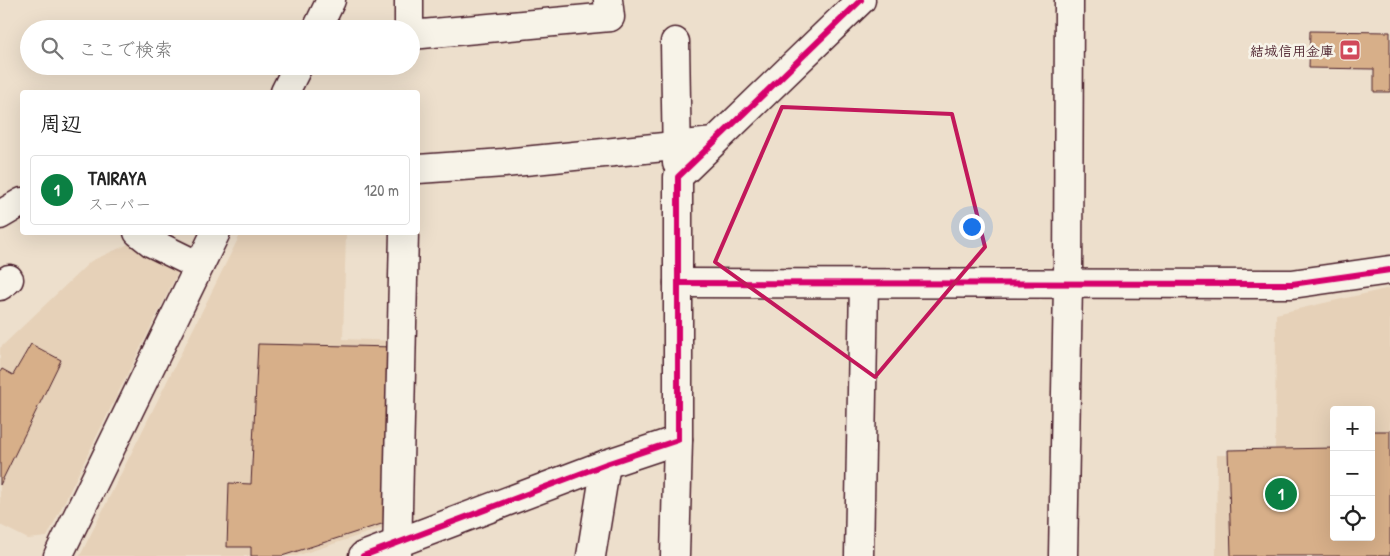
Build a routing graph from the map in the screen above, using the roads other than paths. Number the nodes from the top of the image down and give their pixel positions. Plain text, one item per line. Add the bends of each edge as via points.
1 (331, 0) edge
2 (409, 0) edge
3 (608, 0) edge
4 (861, 0) edge
5 (1069, 0) edge
6 (831, 13) edge
7 (321, 20) edge
8 (409, 20) edge
9 (420, 34) edge
10 (675, 42) dead end
11 (294, 75) edge
12 (286, 90) edge
13 (714, 142) junction
14 (677, 145) junction
15 (420, 169) edge
16 (678, 177) junction
17 (20, 203) edge
18 (0, 215) edge
19 (142, 235) edge
20 (214, 235) edge
21 (404, 235) edge
22 (199, 266) junction
23 (1390, 270) edge
24 (678, 283) junction
25 (864, 283) junction
26 (1068, 284) junction
27 (678, 440) junction
28 (606, 464) junction
29 (397, 550) edge
30 (58, 556) edge
31 (363, 556) edge
32 (591, 556) edge
33 (675, 556) edge
34 (859, 556) edge
35 (1063, 556) edge

1 - 7 street
2 - 8 street
3 - 9 street via 610,17
4 - 6 street
5 - 26 street
6 - 13 street
10 - 14 street
11 - 12 street
13 - 14 street
13 - 16 street
14 - 15 street
14 - 16 street
16 - 24 street
17 - 18 street
19 - 22 street via 152,244
20 - 22 street
21 - 29 street
22 - 30 street
23 - 26 street via 1292,284
24 - 25 street
24 - 27 street
25 - 26 street
25 - 34 street
26 - 35 street
27 - 28 street
27 - 33 street
28 - 29 street
28 - 32 street
29 - 31 street

